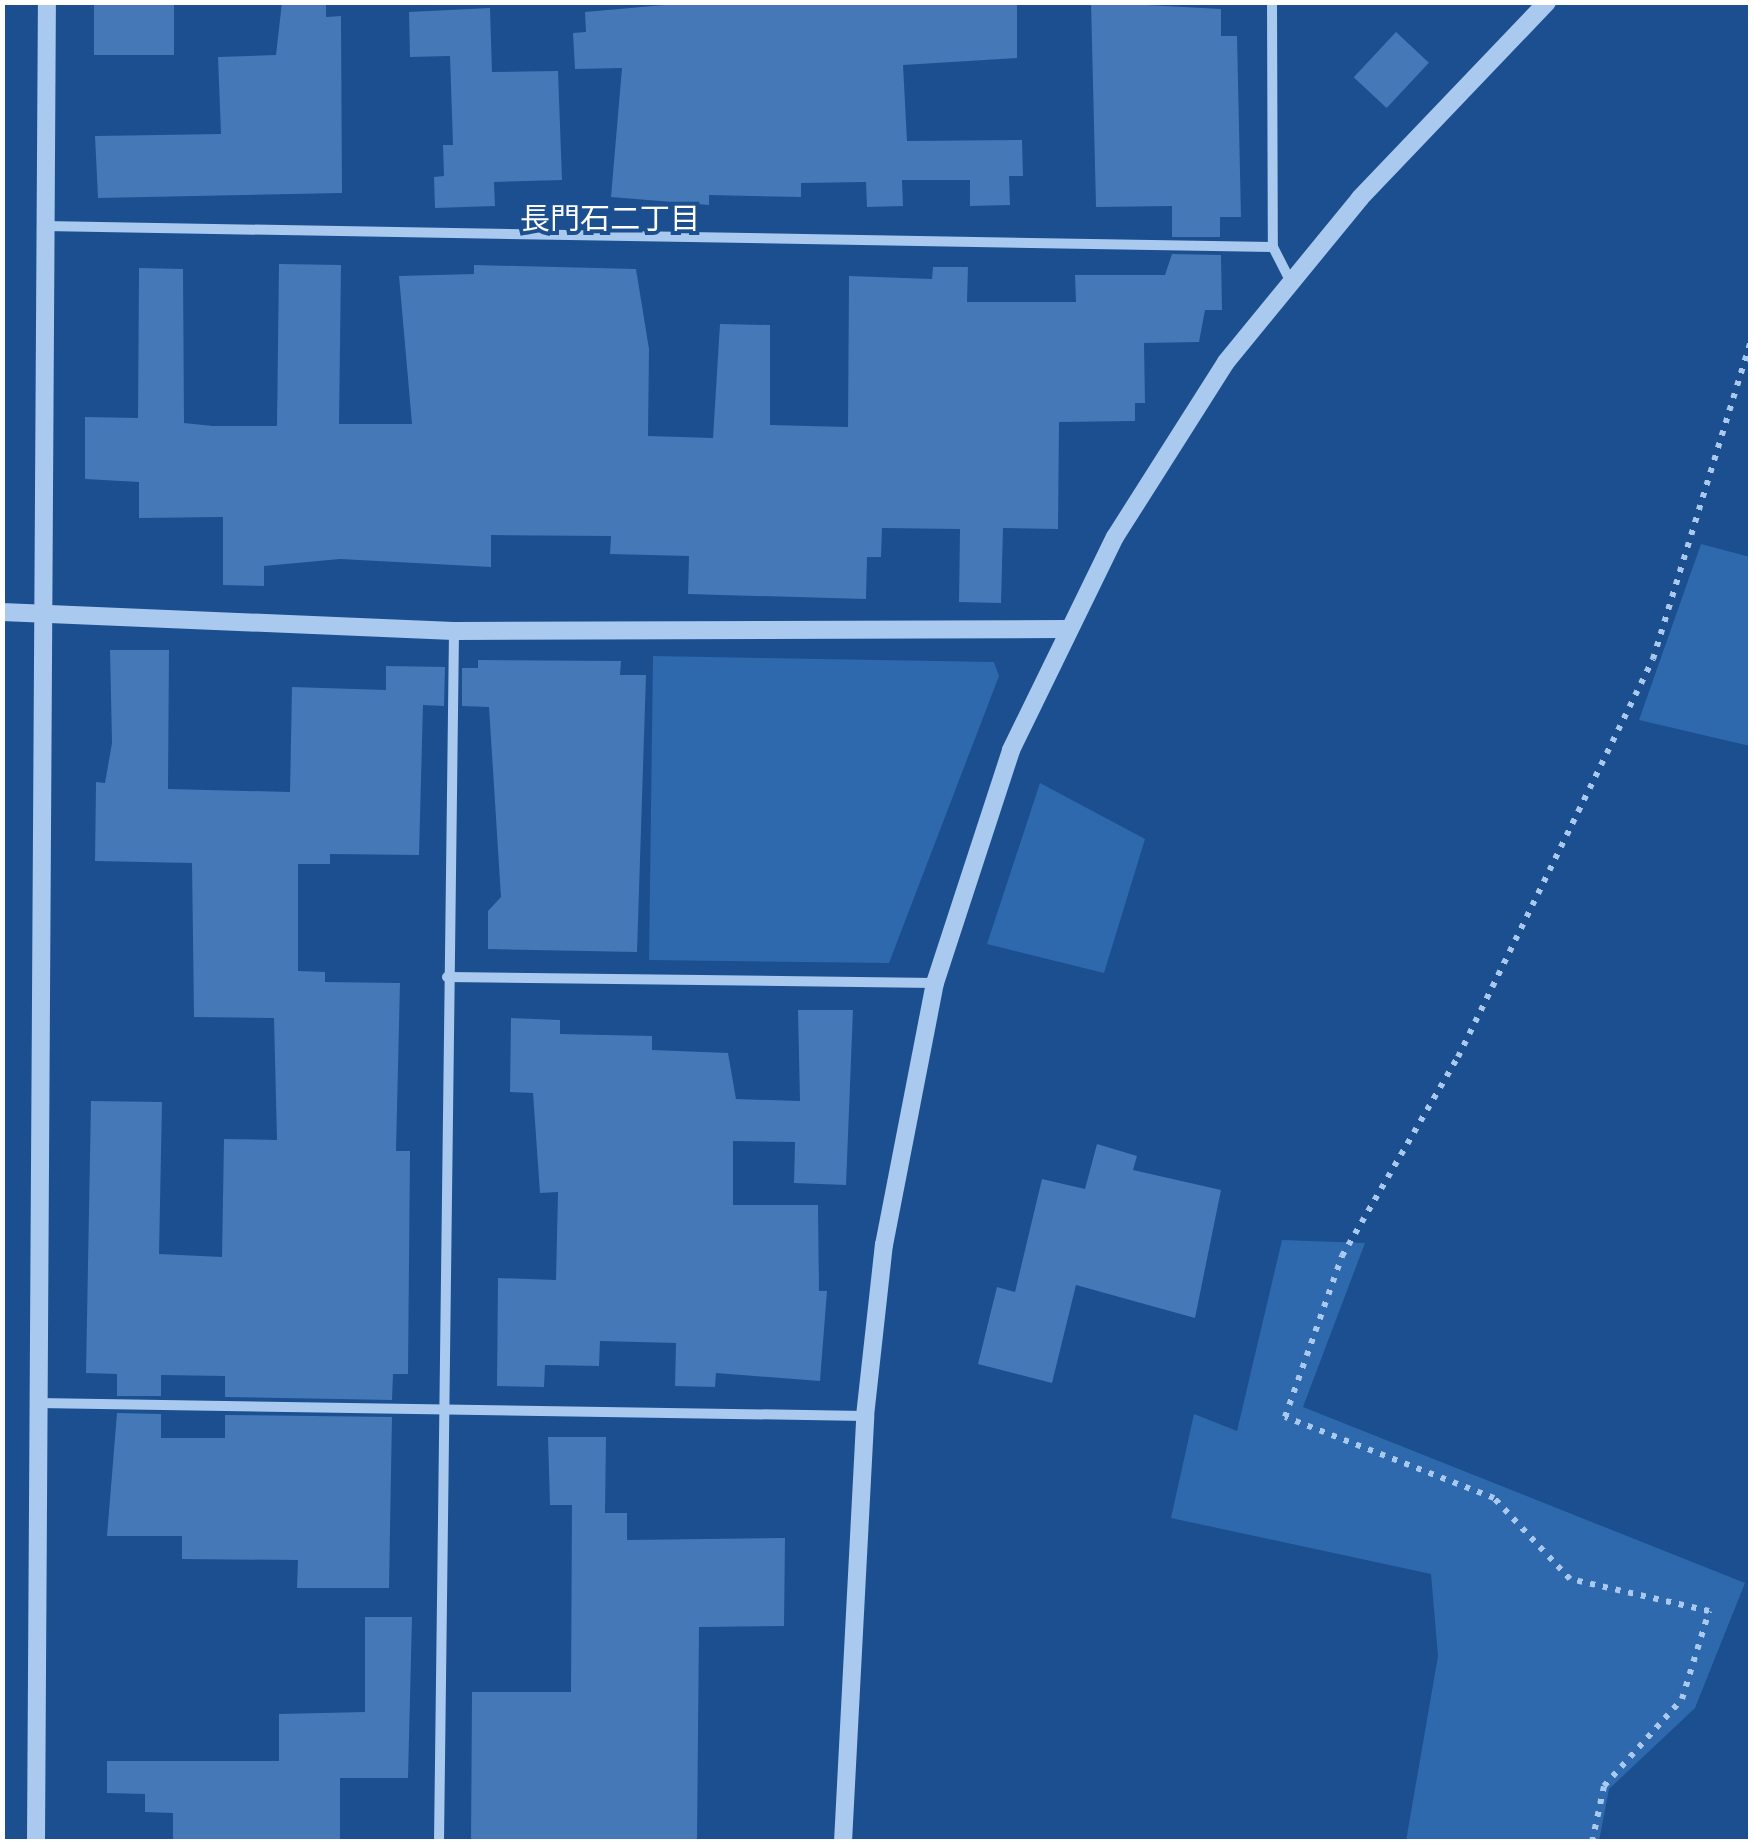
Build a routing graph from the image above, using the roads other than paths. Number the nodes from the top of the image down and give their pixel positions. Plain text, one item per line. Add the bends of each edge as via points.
1 (47, 2) edge
2 (1272, 2) edge
3 (1547, 2) edge
4 (43, 226) junction
5 (1273, 248) junction
6 (1289, 280) junction
7 (2, 612) edge
8 (42, 613) junction
9 (1066, 629) junction
10 (454, 630) junction
11 (447, 977) junction
12 (936, 984) junction
13 (38, 1403) junction
14 (441, 1408) junction
15 (865, 1416) junction
16 (36, 1842) edge
17 (439, 1842) edge
18 (844, 1842) edge

1 - 4 street
2 - 5 street
3 - 6 street
4 - 5 street
4 - 8 street
5 - 6 street
6 - 9 street via 1168,448
7 - 8 street
8 - 10 street
8 - 13 street
9 - 10 street
9 - 12 street via 1010,750
10 - 11 street
11 - 12 street
11 - 14 street
12 - 15 street via 884,1245
13 - 14 street
13 - 16 street
14 - 15 street
14 - 17 street
15 - 18 street

